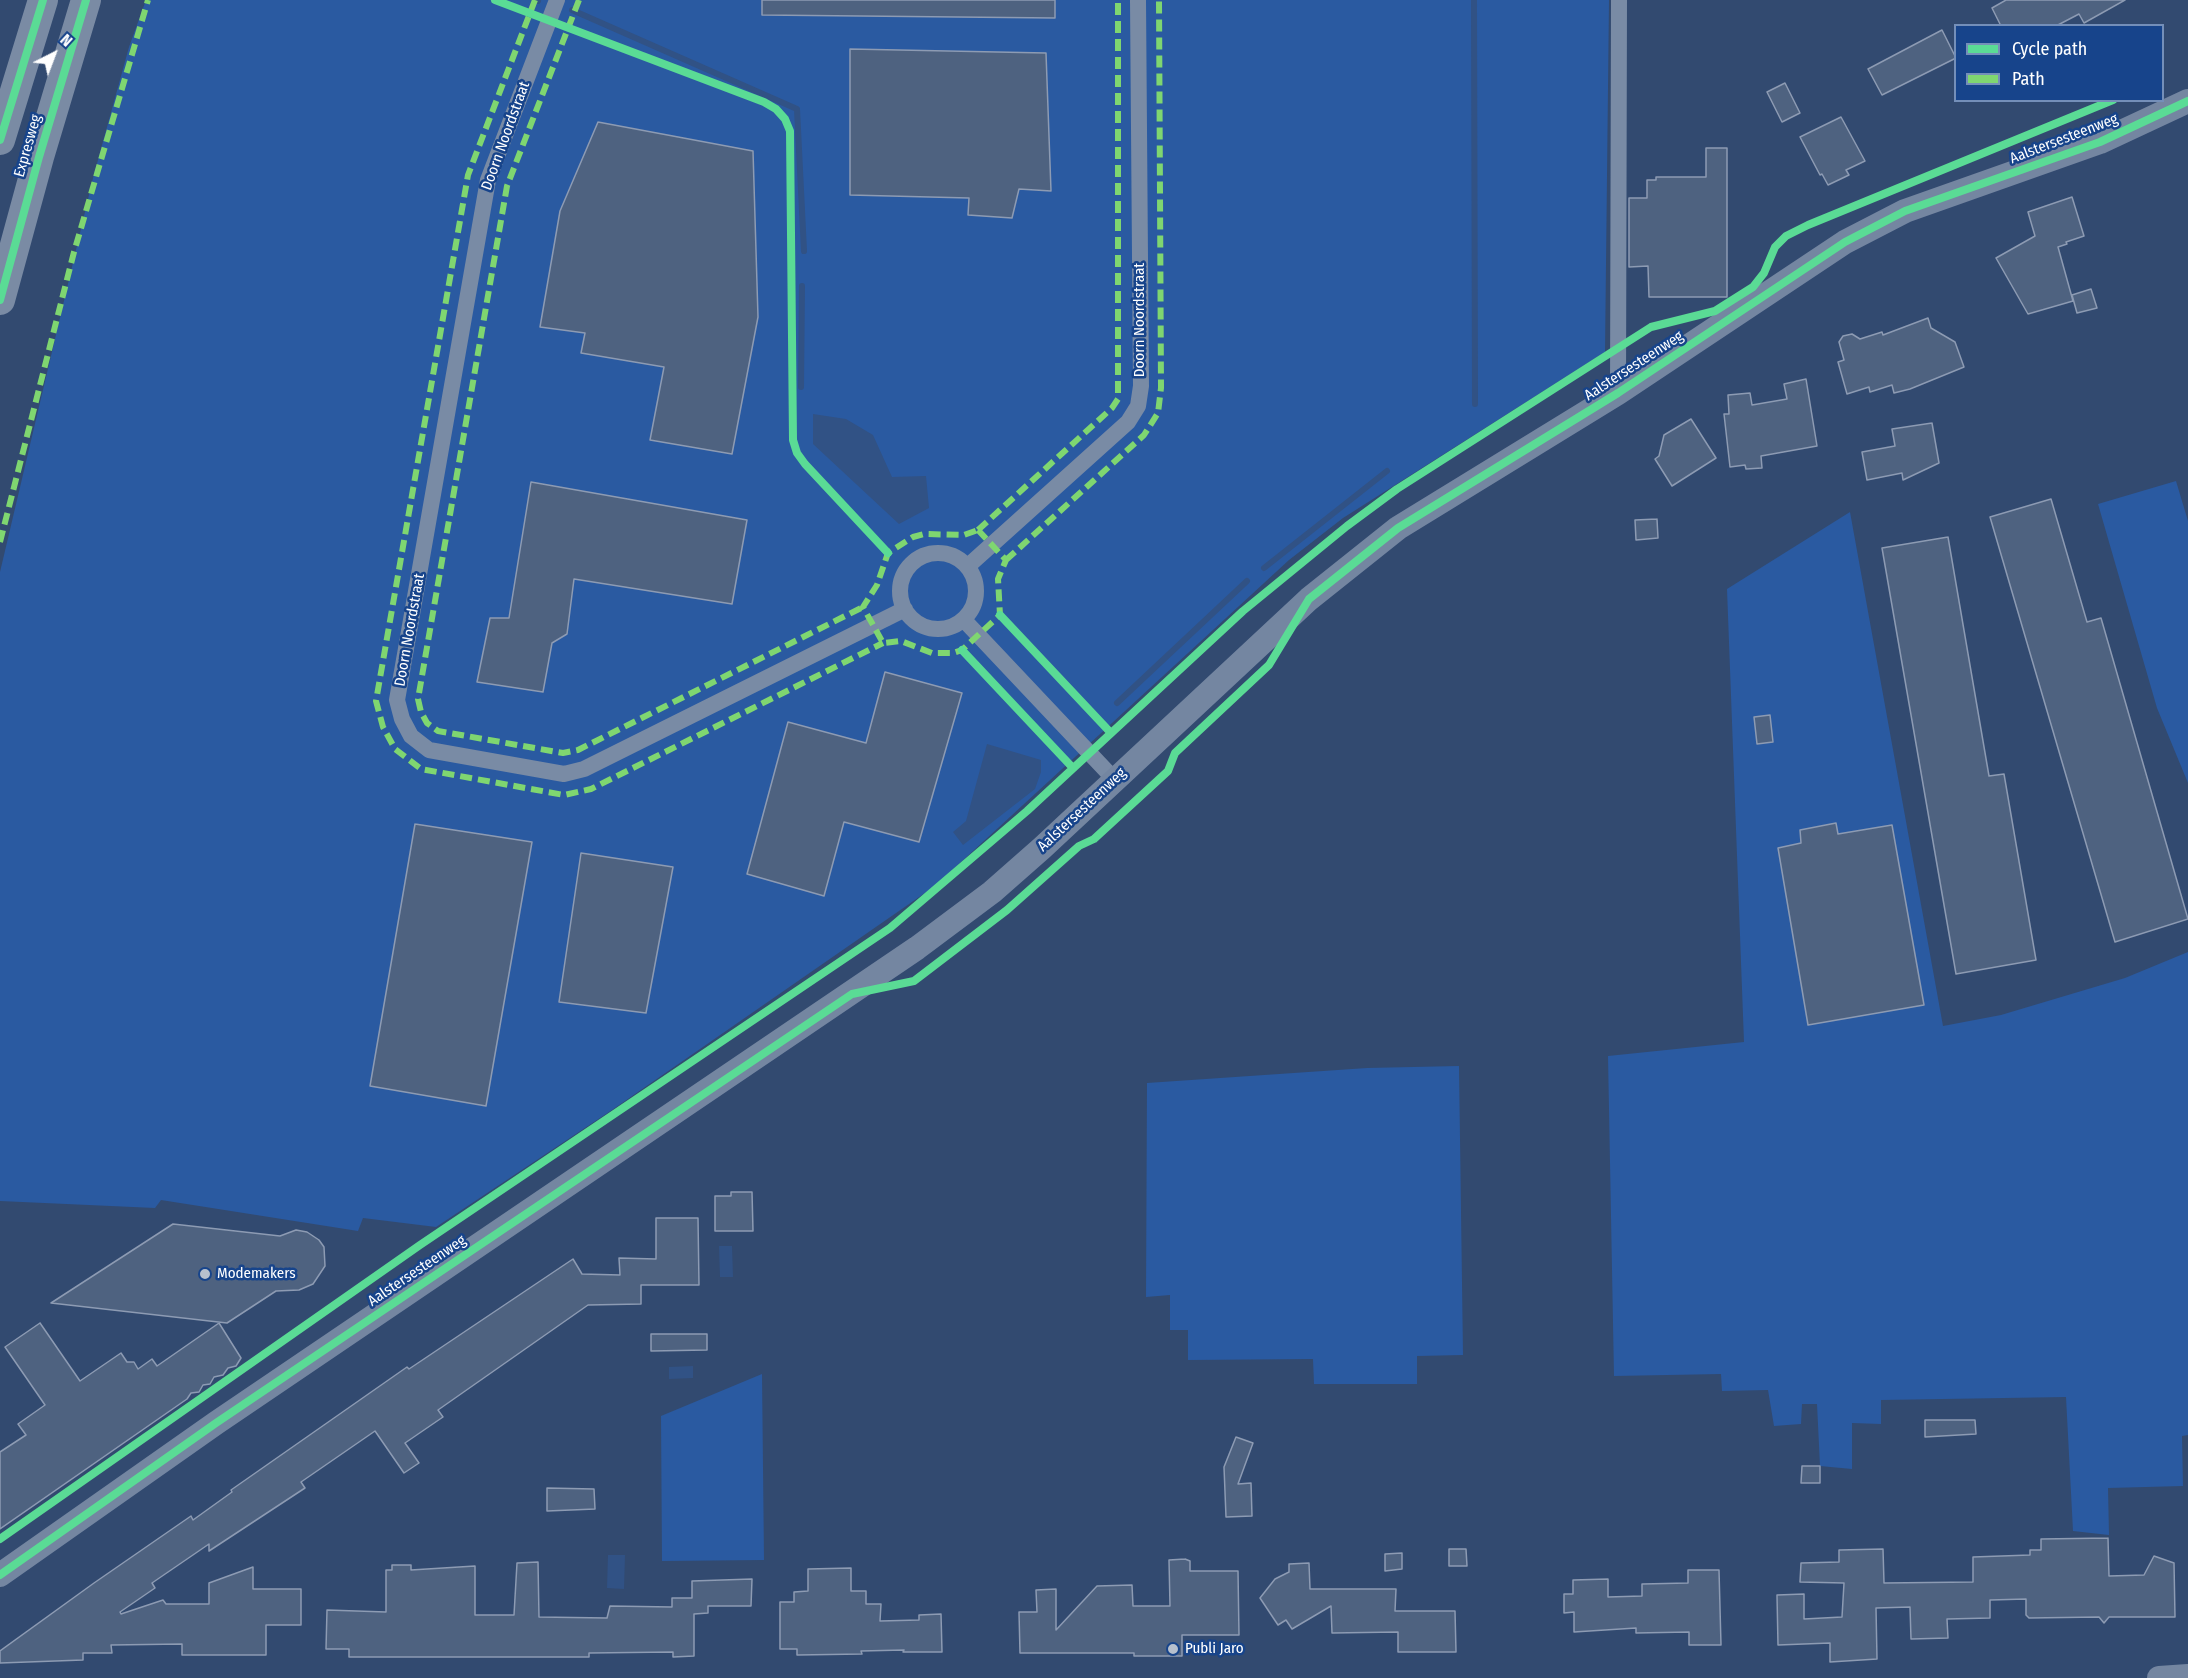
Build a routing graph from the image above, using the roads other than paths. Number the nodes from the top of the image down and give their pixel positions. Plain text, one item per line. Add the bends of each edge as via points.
1 (43, 0) edge
2 (86, 0) edge
3 (557, 0) edge
4 (1138, 0) edge
5 (1619, 0) edge
6 (2188, 101) edge
7 (0, 140) edge
8 (0, 300) edge
9 (1618, 393) junction
10 (968, 566) junction
11 (904, 609) junction
12 (964, 620) junction
13 (1114, 779) junction
14 (0, 1575) edge
15 (2188, 1676) edge
16 (2159, 1678) edge

1 - 7 highway, Expresweg
2 - 8 highway, Expresweg
3 - 11 street, Doorn Noordstraat via 488,180 397,700 411,736 429,750 564,774 585,770
4 - 10 street, Doorn Noordstraat via 1138,406 1128,422
5 - 9 street
6 - 9 main road, Aalstersesteenweg via 2100,142 1905,211 1845,242
9 - 13 main road, Aalstersesteenweg via 1398,528 1309,598
10 - 11 street via 944,553 920,557 902,578 900,598
10 - 12 street via 976,592 972,609
11 - 12 street via 928,628 940,629
12 - 13 street
13 - 14 main road, Aalstersesteenweg via 992,892 917,948 216,1423
15 - 16 main road

